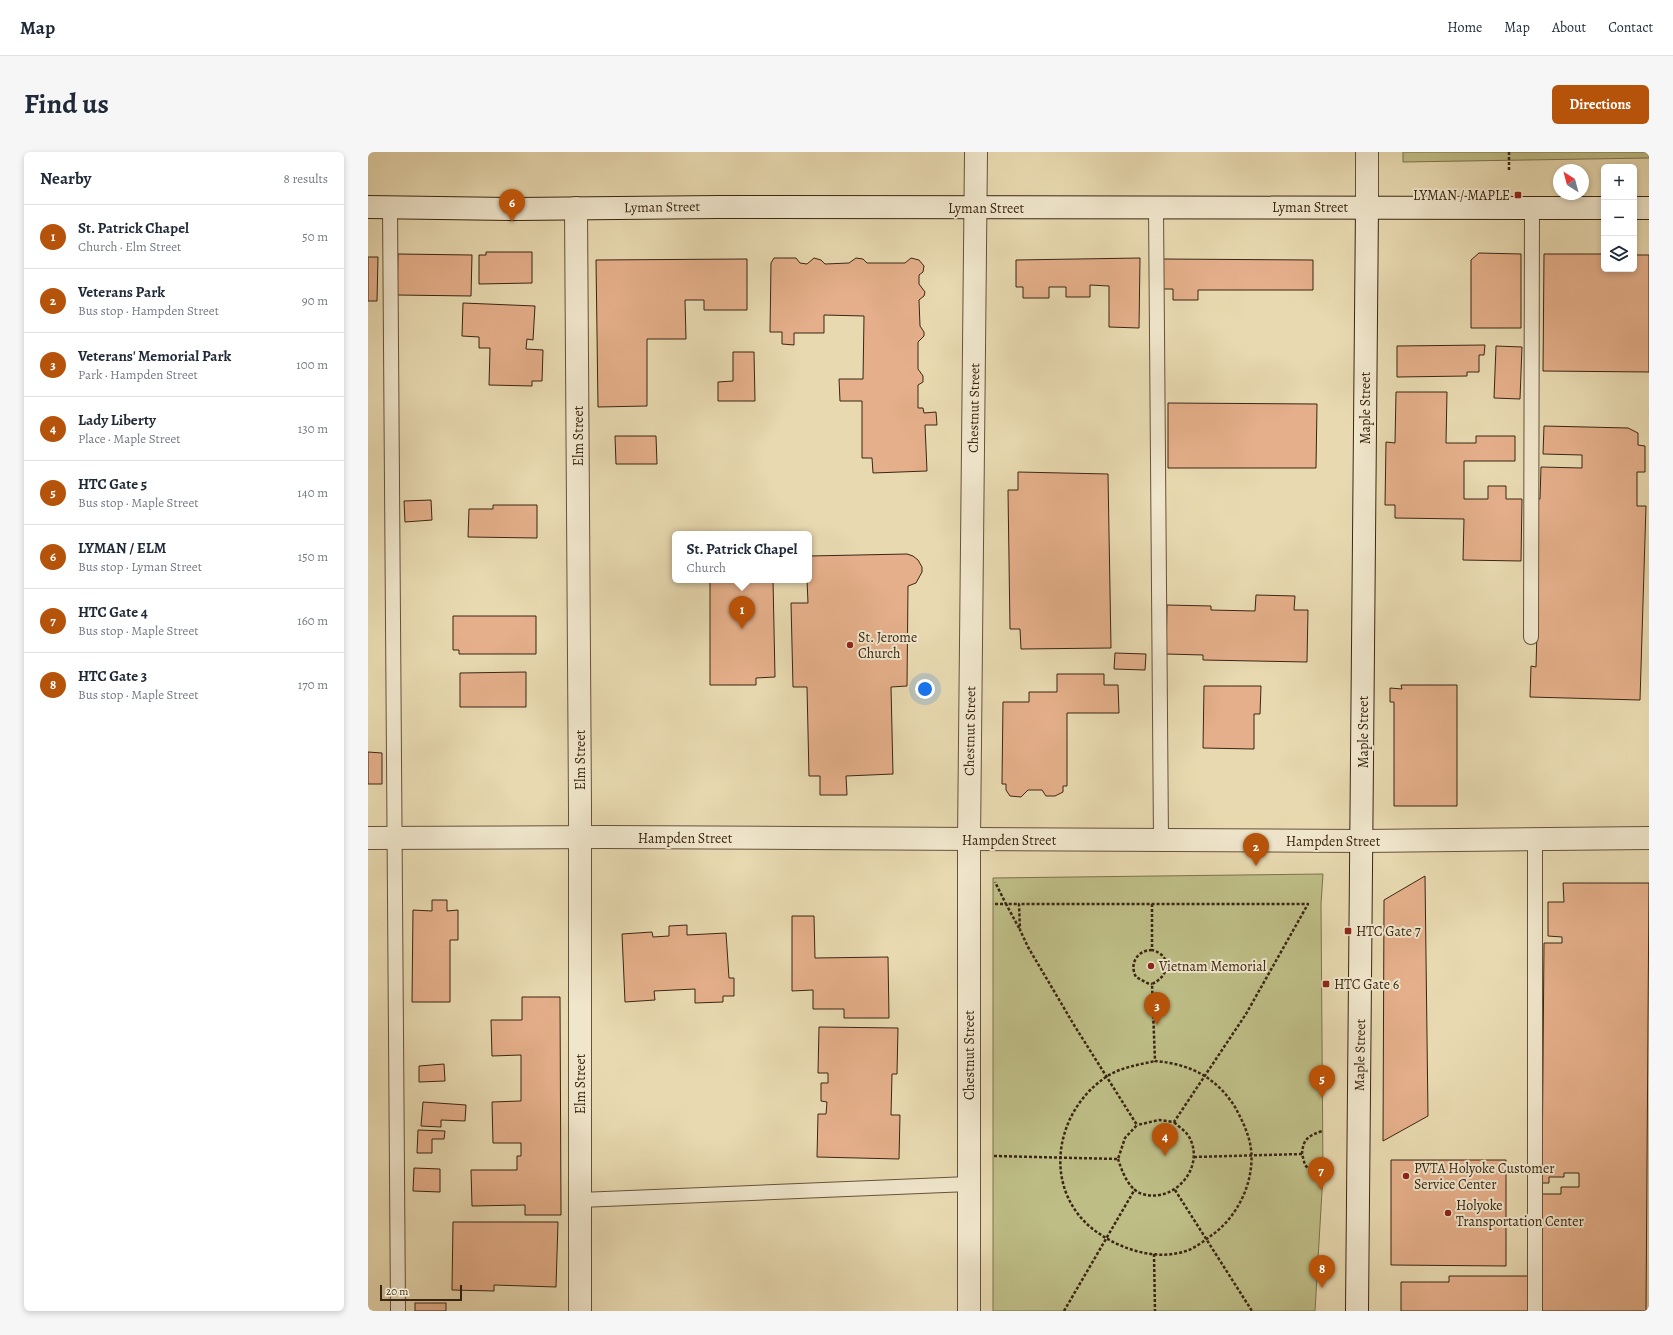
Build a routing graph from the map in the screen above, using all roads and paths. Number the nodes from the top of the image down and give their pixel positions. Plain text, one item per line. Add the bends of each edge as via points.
1 (976, 152) edge
2 (1367, 152) edge
3 (1509, 152) edge
4 (1509, 170) dead end
5 (368, 207) edge
6 (390, 207) junction
7 (1156, 207) junction
8 (1367, 207) junction
9 (1532, 207) junction
10 (576, 208) junction
11 (976, 208) junction
12 (1601, 208) edge
13 (1637, 208) edge
14 (1649, 208) edge
15 (1531, 636) dead end
16 (580, 837) junction
17 (368, 838) edge
18 (395, 838) junction
19 (1649, 838) edge
20 (1535, 839) junction
21 (969, 840) junction
22 (1161, 841) junction
23 (1362, 841) junction
24 (993, 878) dead end
25 (993, 904) dead end
26 (1006, 904) junction
27 (1019, 904) junction
28 (1152, 904) junction
29 (1020, 930) junction
30 (1152, 950) junction
31 (1152, 984) junction
32 (1155, 1061) junction
33 (1204, 1076) junction
34 (1107, 1077) junction
35 (1174, 1122) junction
36 (1137, 1125) junction
37 (1322, 1131) dead end
38 (1302, 1154) junction
39 (994, 1156) dead end
40 (1251, 1156) junction
41 (1061, 1157) junction
42 (1194, 1157) junction
43 (1118, 1159) junction
44 (1322, 1174) dead end
45 (969, 1184) junction
46 (1134, 1188) junction
47 (1175, 1190) junction
48 (580, 1200) junction
49 (1106, 1238) junction
50 (1206, 1239) junction
51 (1154, 1254) junction
52 (398, 1311) edge
53 (580, 1311) edge
54 (969, 1311) edge
55 (1064, 1311) edge
56 (1155, 1311) edge
57 (1252, 1311) edge
58 (1357, 1311) edge
59 (1535, 1311) edge

1 - 11 street, Chestnut Street
2 - 8 street, Maple Street
3 - 4 path
5 - 6 street, Lyman Street
6 - 10 street, Lyman Street
6 - 18 lane
7 - 8 street, Lyman Street
7 - 11 street, Lyman Street
7 - 22 lane
8 - 9 street, Lyman Street
8 - 23 street, Maple Street
9 - 12 street, Lyman Street
9 - 15 lane
10 - 11 street, Lyman Street
10 - 16 street, Elm Street
11 - 21 street, Chestnut Street
13 - 14 street
16 - 18 street, Hampden Street
16 - 21 street, Hampden Street
16 - 48 street, Elm Street
17 - 18 street, Hampden Street
18 - 52 lane
19 - 20 street, Hampden Street
20 - 23 street, Hampden Street
20 - 59 lane
21 - 22 street, Hampden Street
21 - 45 street, Chestnut Street
22 - 23 street, Hampden Street
23 - 58 street, Maple Street
24 - 26 path
25 - 26 path
26 - 27 path
26 - 29 path
27 - 28 path
27 - 29 path
28 - 30 path
28 - 33 path via 1308,904 1246,1014
29 - 34 path via 1074,1026
30 - 31 path via 1165,959 1166,969 1162,978
30 - 31 path via 1138,955 1133,967 1136,977
31 - 32 path
32 - 33 path via 1179,1064
32 - 34 path via 1126,1067
33 - 35 path
33 - 40 path via 1223,1091 1240,1116 1246,1130
34 - 36 path
34 - 41 path via 1088,1092 1072,1113 1061,1146
35 - 36 path via 1159,1120
35 - 42 path via 1187,1134
36 - 43 path via 1125,1138
37 - 38 path via 1309,1136 1303,1145
38 - 40 path
38 - 44 path via 1305,1165 1313,1174
39 - 41 path
40 - 42 path
40 - 50 path via 1247,1183 1241,1200 1223,1227
41 - 43 path
41 - 49 path via 1063,1183 1071,1204 1080,1218
42 - 47 path via 1191,1170
43 - 46 path via 1123,1175
45 - 48 lane
45 - 54 street, Chestnut Street
46 - 47 path via 1142,1194 1155,1195
46 - 49 path
47 - 50 path
48 - 53 street, Elm Street
49 - 51 path via 1123,1247
49 - 55 path
50 - 51 path via 1185,1251
50 - 57 path
51 - 56 path

